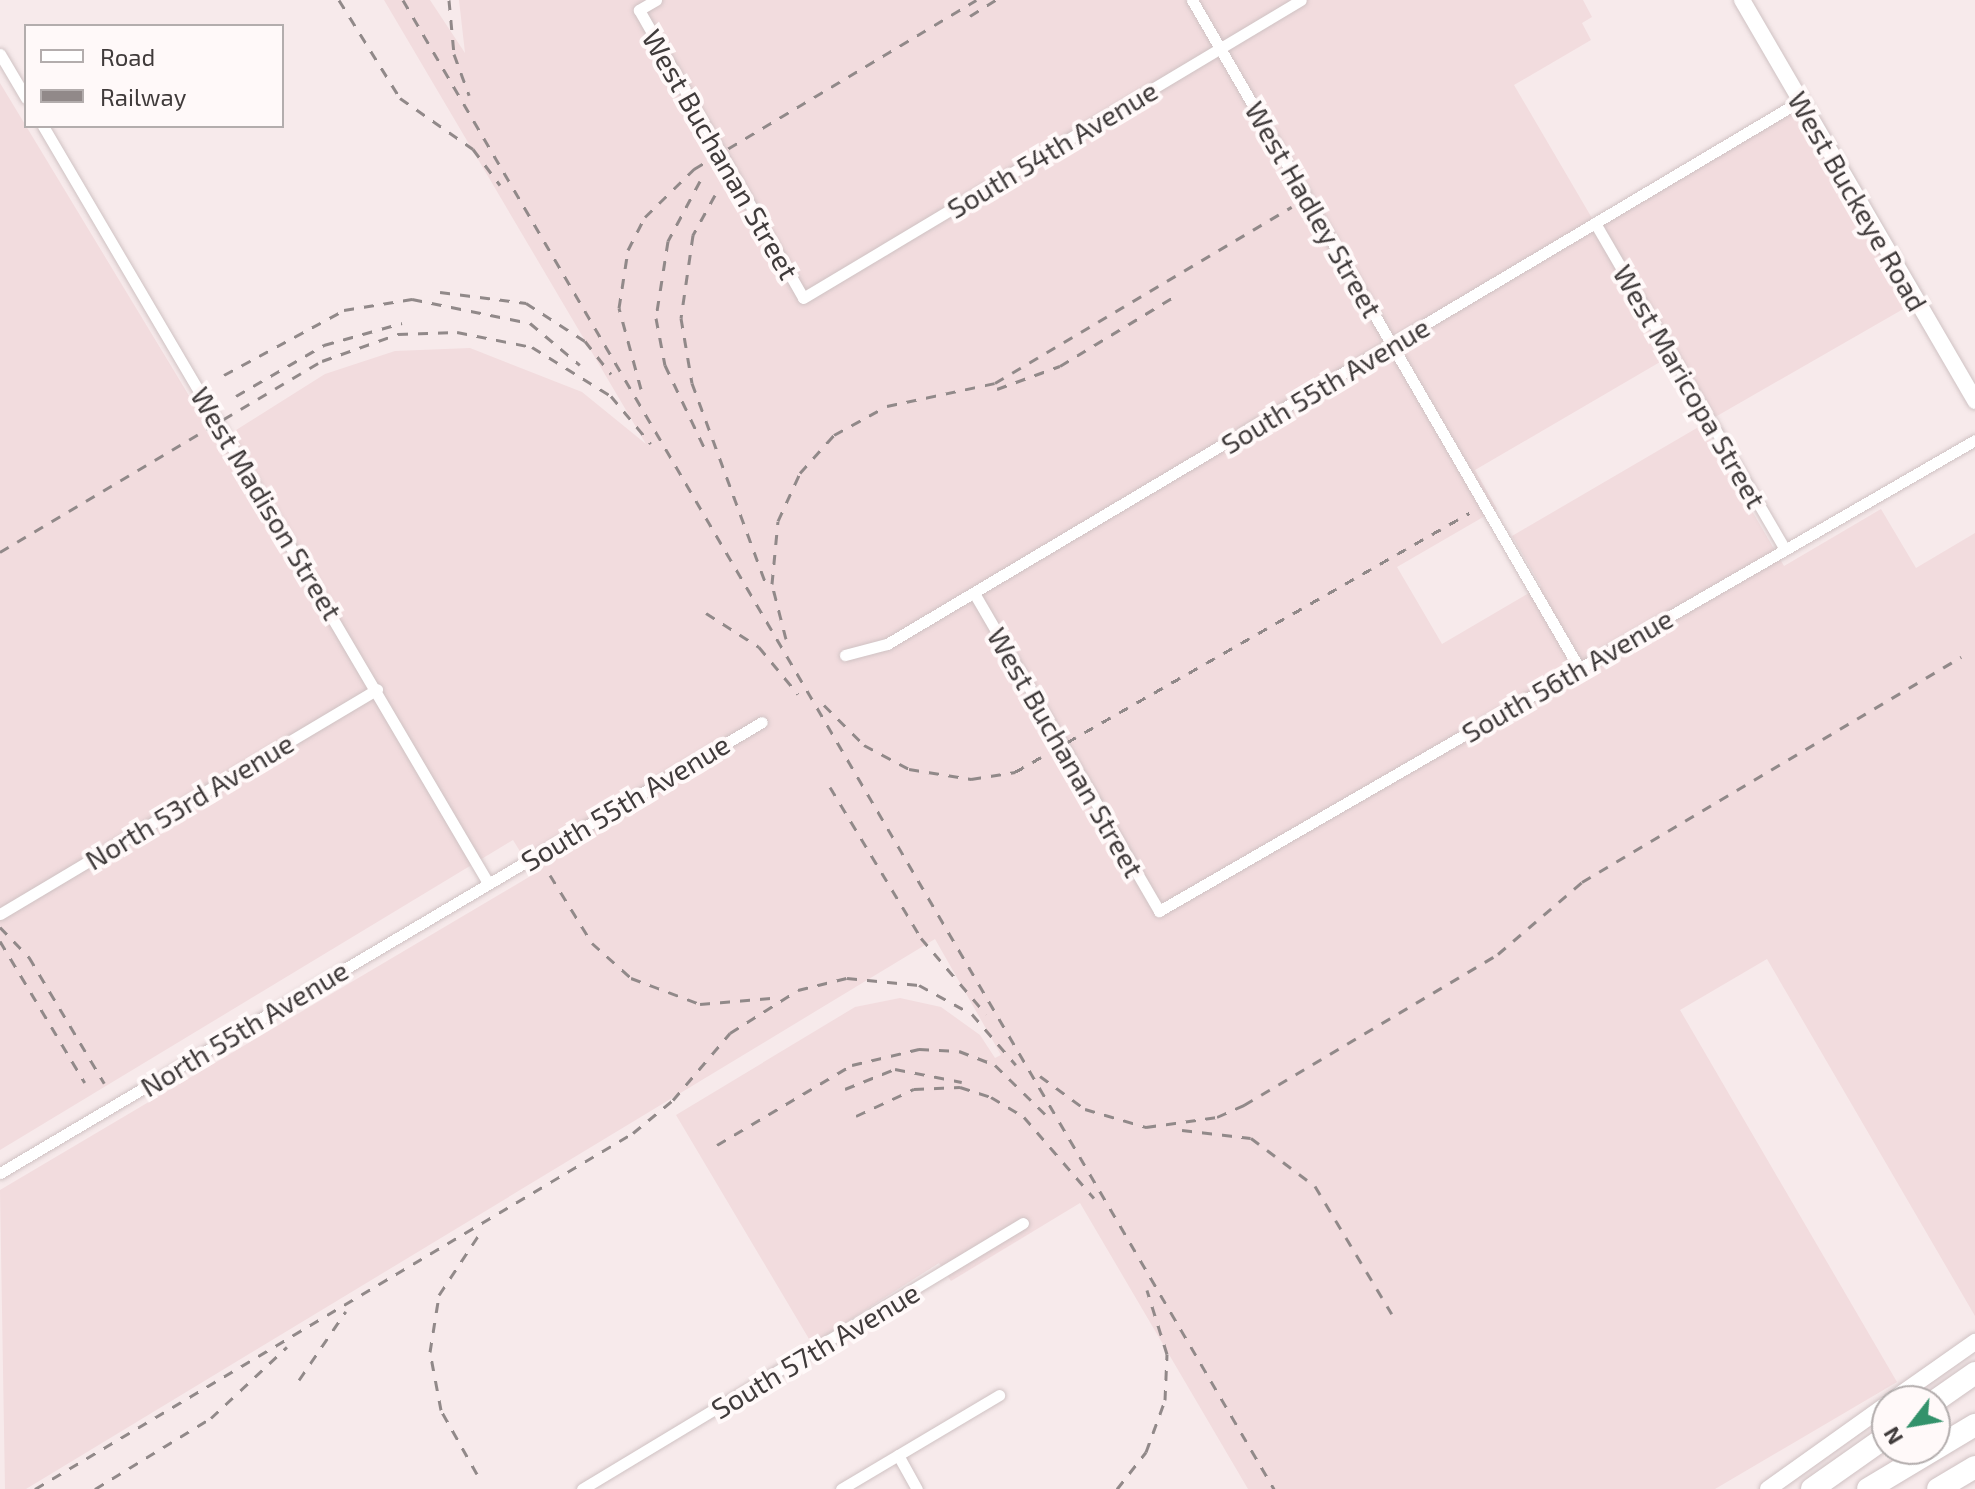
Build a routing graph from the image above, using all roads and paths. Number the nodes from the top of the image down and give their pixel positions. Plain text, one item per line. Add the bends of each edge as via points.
1 (656, 0) edge
2 (1192, 0) edge
3 (1301, 0) edge
4 (1742, 0) edge
5 (1219, 48) junction
6 (0, 54) edge
7 (24, 95) edge
8 (1800, 101) junction
9 (44, 128) edge
10 (1595, 223) junction
11 (803, 298) joint
12 (1393, 345) junction
13 (1975, 401) edge
14 (1975, 440) edge
15 (1785, 549) junction
16 (974, 593) junction
17 (845, 655) dead end
18 (1579, 668) junction
19 (377, 689) junction
20 (762, 722) dead end
21 (488, 883) junction
22 (1159, 911) joint
23 (0, 914) edge
24 (0, 1173) edge
25 (1023, 1223) dead end
26 (1975, 1342) edge
27 (1975, 1373) edge
28 (1913, 1385) edge
29 (1951, 1390) edge
30 (999, 1395) dead end
31 (1871, 1415) edge
32 (1975, 1425) edge
33 (1871, 1447) edge
34 (898, 1455) junction
35 (1975, 1467) edge
36 (582, 1489) edge
37 (841, 1489) edge
38 (917, 1489) edge
39 (1768, 1489) edge
40 (1812, 1489) edge
41 (1868, 1489) edge
42 (1938, 1489) edge

1 - 11 street, West Buchanan Street via 639,10
2 - 5 street, West Hadley Street
3 - 5 street, South 54th Avenue
4 - 8 main road, West Buckeye Road
5 - 11 street, South 54th Avenue
5 - 12 street, West Hadley Street
6 - 7 street
8 - 10 street, South 55th Avenue
8 - 13 main road, West Buckeye Road
9 - 19 street, West Madison Street
10 - 12 street, South 55th Avenue
10 - 15 street, West Maricopa Street
12 - 16 street, South 55th Avenue
12 - 18 street, West Hadley Street
14 - 15 street, South 56th Avenue
15 - 18 street, South 56th Avenue
16 - 17 street, South 55th Avenue via 887,644
16 - 22 street, West Buchanan Street
18 - 22 street, South 56th Avenue
19 - 21 street, West Madison Street
19 - 23 street, North 53rd Avenue
20 - 21 street, South 55th Avenue
21 - 24 street, North 55th Avenue
25 - 36 street, South 57th Avenue
26 - 28 main road
27 - 29 highway
30 - 34 street
31 - 39 main road
32 - 41 highway
33 - 40 highway
34 - 37 street
34 - 38 street
35 - 42 highway

